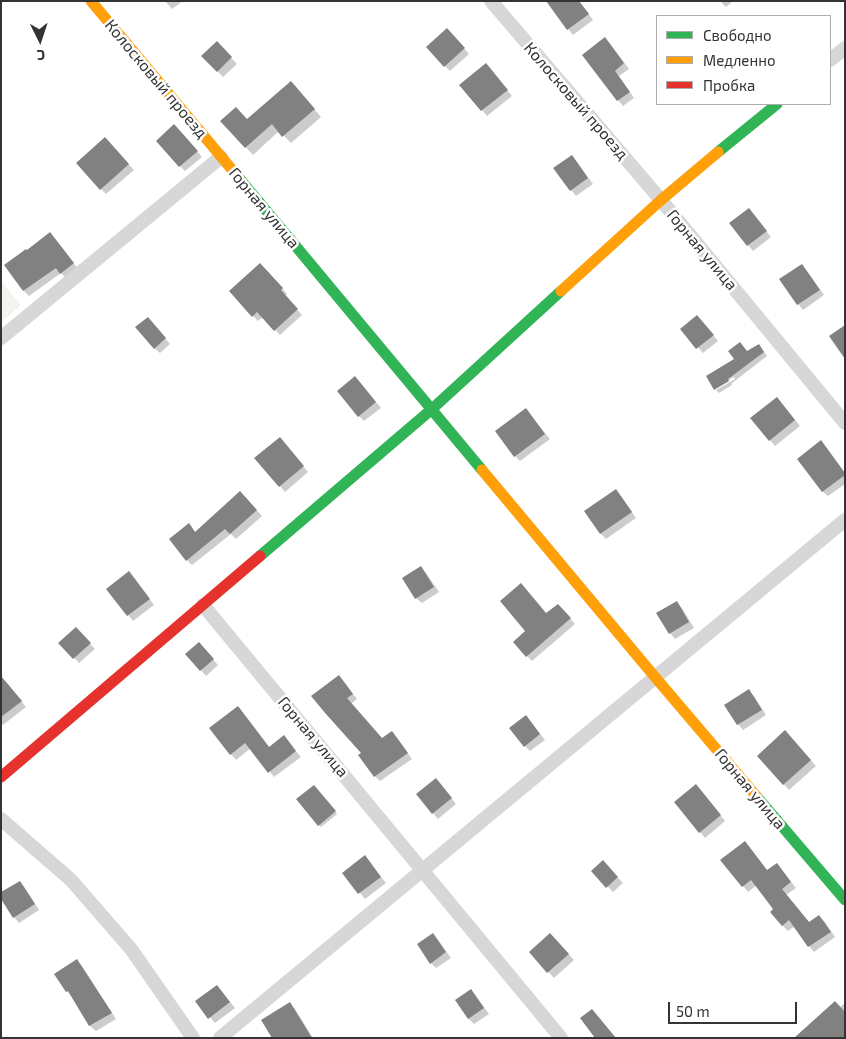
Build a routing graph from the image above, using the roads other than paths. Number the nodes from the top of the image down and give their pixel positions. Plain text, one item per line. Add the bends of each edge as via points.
1 (91, 1) edge
2 (490, 1) edge
3 (845, 48) edge
4 (831, 59) edge
5 (776, 105) edge
6 (221, 157) junction
7 (661, 200) junction
8 (1, 338) edge
9 (432, 409) junction
10 (845, 423) edge
11 (845, 520) edge
12 (203, 604) junction
13 (655, 677) junction
14 (1, 777) edge
15 (1, 819) edge
16 (422, 870) junction
17 (845, 900) edge
18 (193, 1038) edge
19 (220, 1038) edge
20 (561, 1038) edge

1 - 6 street, Колосковый проезд
2 - 7 street, Колосковый проезд
3 - 4 street
5 - 7 street
6 - 8 street, Горная улица
6 - 9 street, Горная улица
7 - 9 street, Горная улица
7 - 10 street, Горная улица
9 - 12 street, Горная улица
9 - 13 street, Горная улица
11 - 13 street
12 - 14 street, Горная улица
12 - 16 street, Горная улица
13 - 16 street
13 - 17 street, Горная улица
15 - 18 street via 72,880 131,949
16 - 19 street
16 - 20 street, Горная улица

